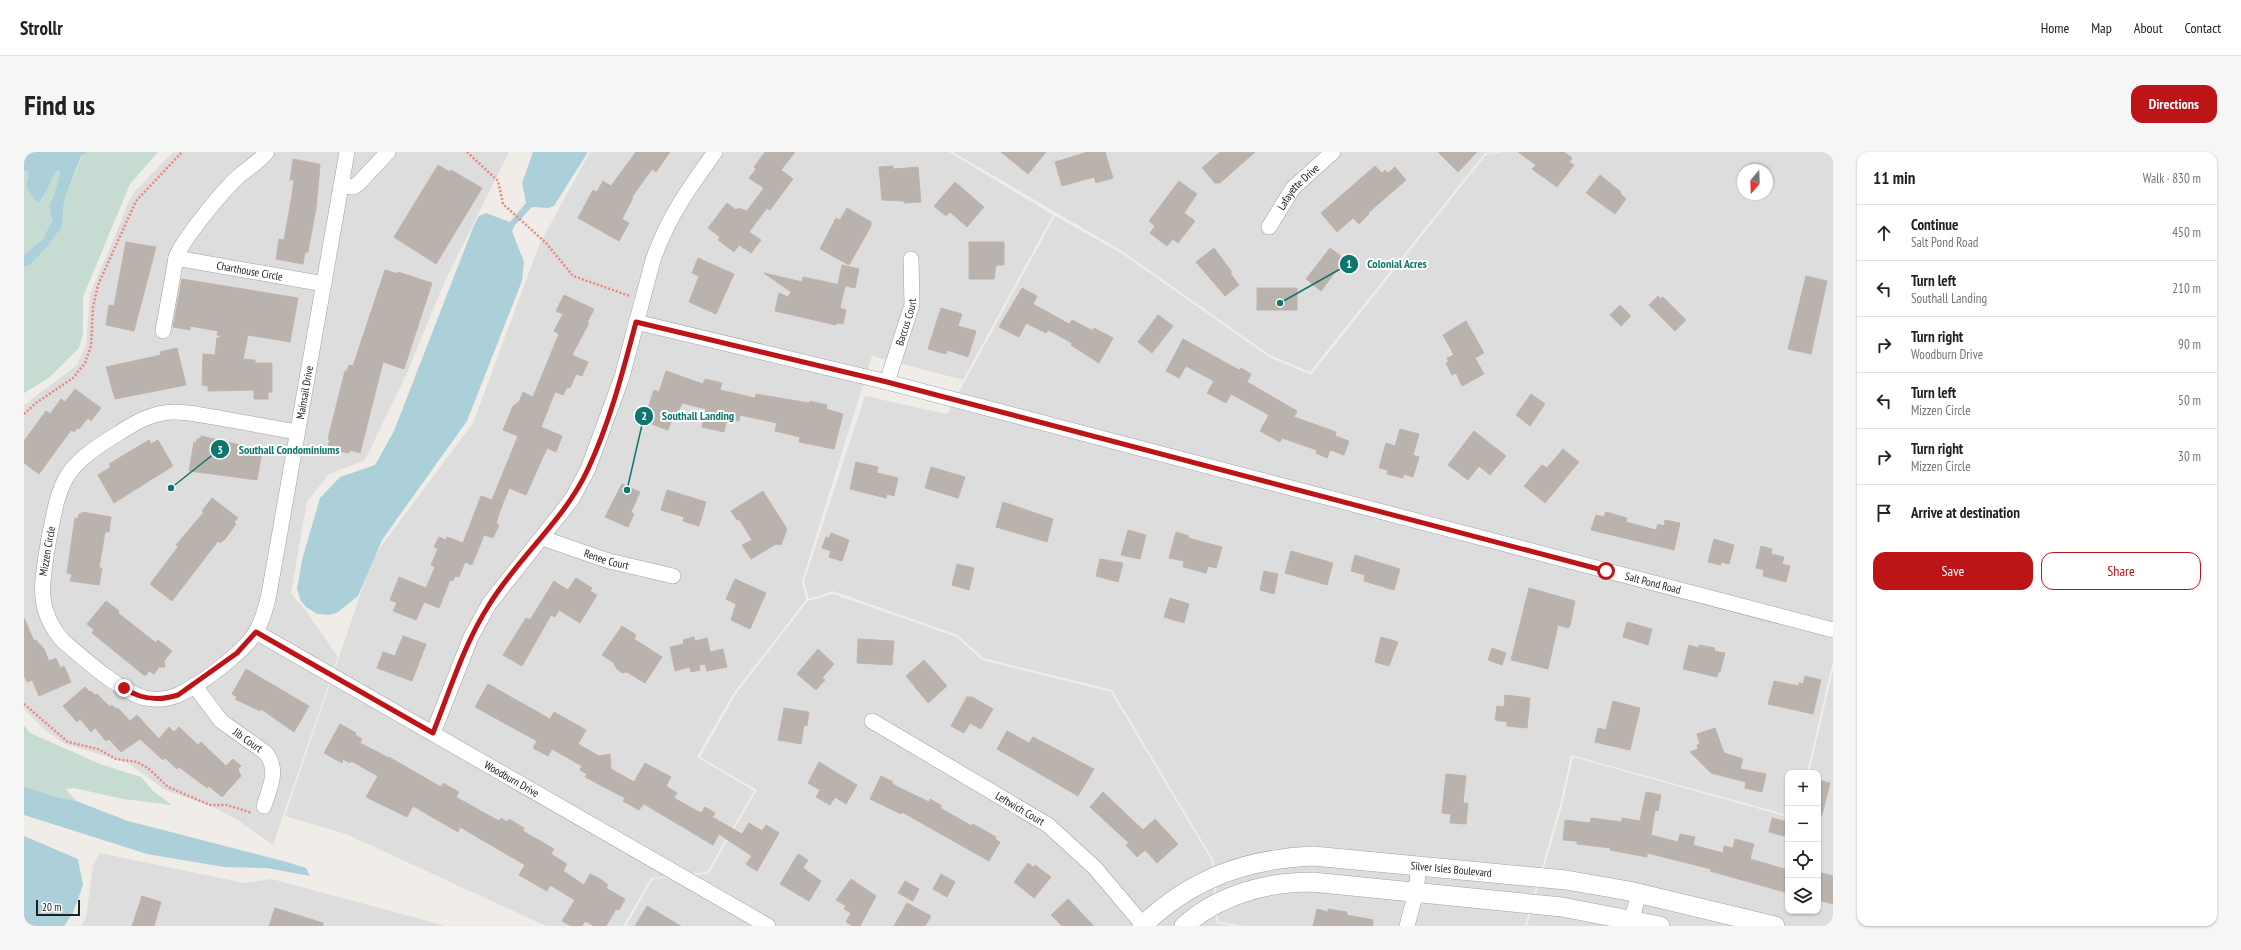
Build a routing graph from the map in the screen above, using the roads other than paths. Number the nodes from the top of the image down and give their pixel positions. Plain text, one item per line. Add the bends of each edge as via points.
1 (267, 152) edge
2 (347, 152) edge
3 (388, 152) edge
4 (715, 152) edge
5 (1333, 152) edge
6 (341, 186) junction
7 (1269, 227) dead end
8 (176, 258) junction
9 (911, 259) dead end
10 (324, 284) junction
11 (636, 322) junction
12 (163, 331) dead end
13 (887, 382) junction
14 (297, 432) junction
15 (542, 538) junction
16 (673, 576) dead end
17 (1833, 630) edge
18 (256, 632) junction
19 (194, 685) junction
20 (872, 721) dead end
21 (433, 733) junction
22 (264, 806) road end
23 (1419, 865) junction
24 (1416, 892) junction
25 (1638, 893) junction
26 (1630, 923) edge
27 (768, 926) edge
28 (1143, 926) edge
29 (1184, 926) edge
30 (1407, 926) edge
31 (1660, 926) edge
32 (1775, 926) edge

1 - 8 street via 258,163 235,180 187,238
2 - 6 street, Mainsail Drive
3 - 6 street via 358,184 353,187
4 - 11 street via 674,210 653,260
5 - 7 street, Lafayette Drive via 1293,188
6 - 10 street, Mainsail Drive
8 - 10 street, Charthouse Circle
8 - 12 street
9 - 13 street, Baccus Court via 912,305
10 - 14 street, Mainsail Drive
11 - 13 street, Salt Pond Road
11 - 15 street via 622,377 588,469 572,499
13 - 17 street, Salt Pond Road
14 - 18 street, Mainsail Drive via 269,594 265,612
14 - 19 street, Mizzen Circle via 189,413 163,413 137,422 91,450 74,466 61,485 42,593 46,614 55,632 73,649 137,696 147,699 168,698
15 - 16 street, Renee Court via 609,560
15 - 21 street via 489,604 471,637
18 - 19 street, Mizzen Circle via 237,653
18 - 21 street, Woodburn Drive
19 - 22 street, Jib Court via 221,721 270,758 273,775
20 - 28 street, Leftwich Court via 1048,825 1096,868
21 - 27 street, Woodburn Drive
23 - 24 street
23 - 25 street, Silver Isles Boulevard via 1566,880
23 - 28 street, Silver Isles Boulevard via 1313,856 1285,857 1251,864 1193,885 1163,906
24 - 26 street via 1562,907
24 - 29 street via 1312,882 1285,882 1228,898 1208,908
24 - 30 street
25 - 26 street
25 - 32 street, Silver Isles Boulevard
26 - 31 street

